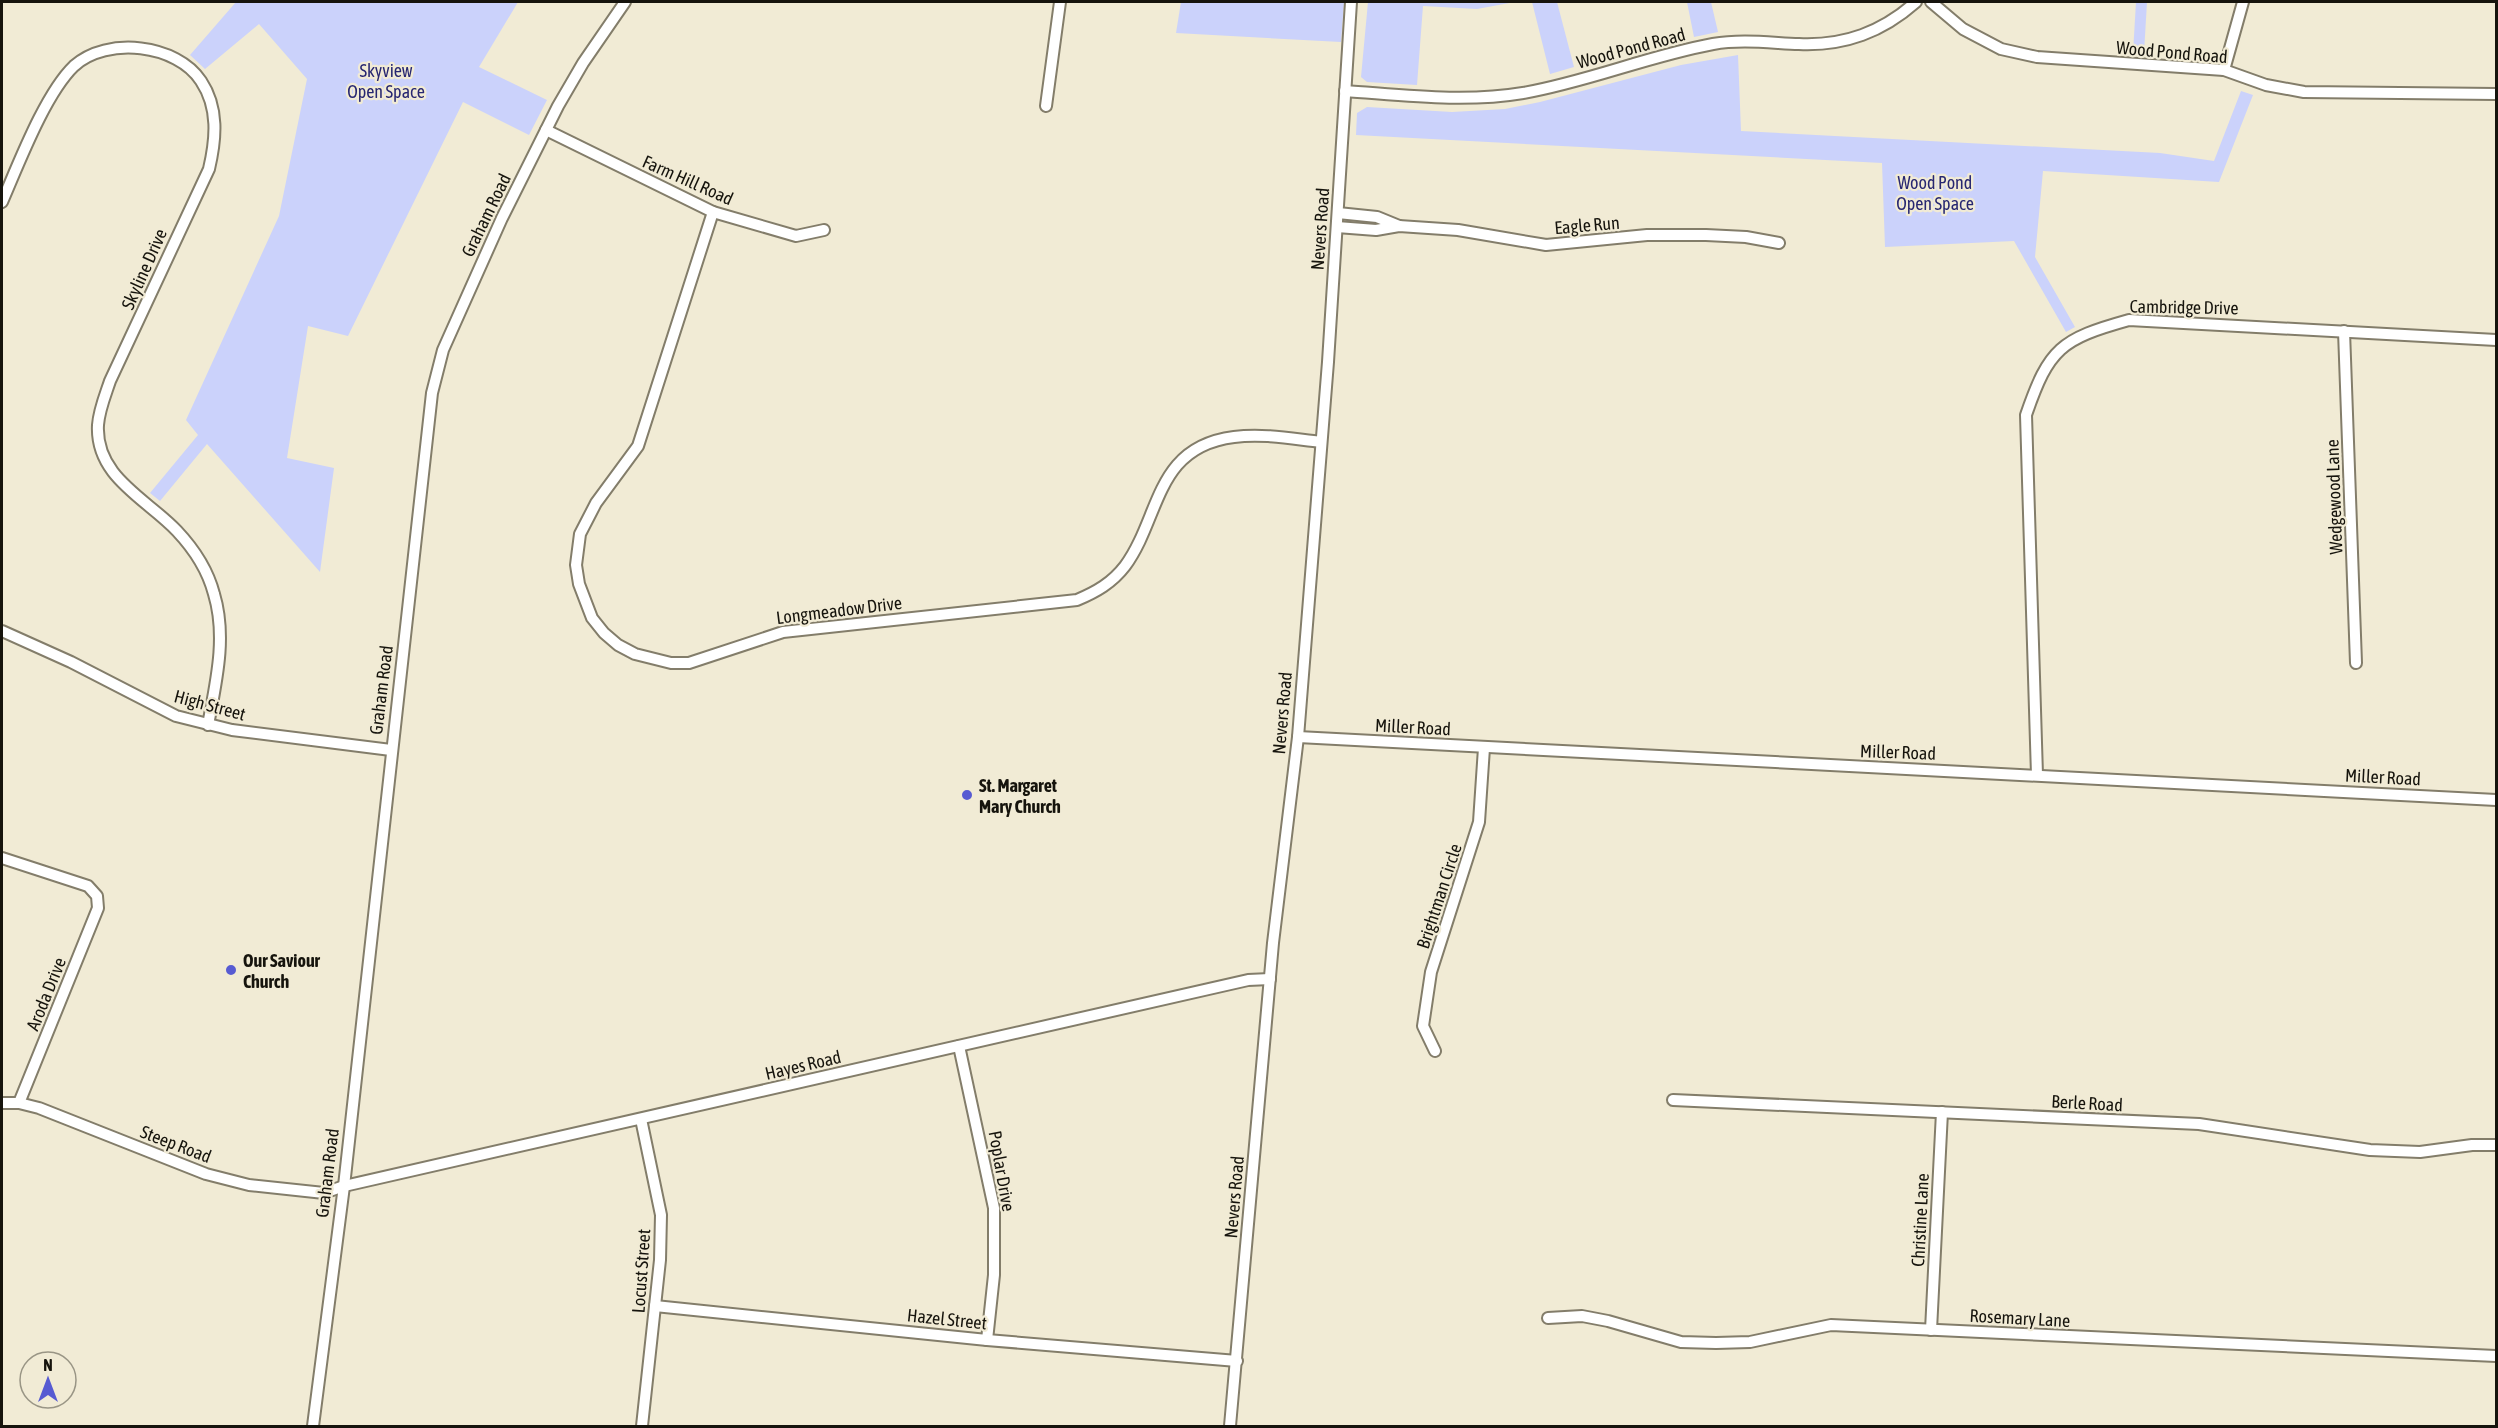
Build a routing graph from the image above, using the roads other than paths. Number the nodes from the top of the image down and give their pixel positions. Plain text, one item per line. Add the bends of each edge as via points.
1 (625, 2) edge
2 (1060, 2) edge
3 (1351, 2) edge
4 (1916, 2) edge
5 (1931, 2) edge
6 (2243, 2) edge
7 (2224, 70) junction
8 (1345, 91) junction
9 (2496, 94) edge
10 (1046, 106) dead end
11 (546, 130) junction
12 (2, 202) edge
13 (713, 212) junction
14 (1338, 213) junction
15 (1399, 226) junction
16 (1337, 227) junction
17 (824, 230) dead end
18 (1779, 243) dead end
19 (2344, 331) junction
20 (2496, 340) edge
21 (1321, 442) junction
22 (2, 631) edge
23 (2356, 663) dead end
24 (208, 725) junction
25 (1298, 737) junction
26 (1484, 748) junction
27 (391, 750) junction
28 (2037, 775) junction
29 (2496, 800) edge
30 (2, 858) edge
31 (1270, 979) junction
32 (959, 1046) junction
33 (1435, 1051) dead end
34 (1673, 1101) dead end
35 (2, 1103) edge
36 (19, 1103) junction
37 (1942, 1112) junction
38 (641, 1119) junction
39 (2496, 1145) edge
40 (344, 1186) junction
41 (655, 1306) junction
42 (1548, 1318) dead end
43 (1931, 1330) junction
44 (987, 1340) junction
45 (2496, 1356) edge
46 (1237, 1361) junction
47 (313, 1426) edge
48 (642, 1426) edge
49 (1230, 1426) edge

1 - 11 street, Graham Road via 583,63
2 - 10 street
3 - 8 street, Nevers Road
4 - 8 street, Wood Pond Road via 1885,26 1846,41 1716,43 1522,93 1484,98
5 - 7 street, Wood Pond Road via 1963,29 2001,49 2083,62
6 - 7 street
7 - 9 street, Wood Pond Road via 2266,85 2304,92
8 - 14 street, Nevers Road
11 - 13 street, Farm Hill Road
11 - 27 street, Graham Road via 464,299 443,350 432,393
12 - 24 street, Skyline Drive via 56,86 76,64 106,49 140,47 177,60 201,80 214,111 216,142 209,169 110,381 98,426 100,446 109,469 177,531 200,561 214,593 220,629 218,671
13 - 17 street, Farm Hill Road via 796,236
13 - 21 street, Longmeadow Drive via 638,446 587,517 577,550 579,584 592,618 611,639 635,654 689,663 783,632 1077,600 1110,582 1124,568 1168,476 1196,451 1232,437 1255,435
14 - 15 street, Eagle Run via 1377,217
14 - 16 street, Nevers Road
15 - 16 street, Eagle Run via 1376,230
15 - 18 street, Eagle Run via 1458,230 1545,245 1647,235 1716,236
16 - 21 street, Nevers Road
19 - 20 street, Cambridge Drive
19 - 23 street, Wedgewood Lane
19 - 28 street, Cambridge Drive via 2129,320 2065,344 2048,362 2026,415
21 - 25 street, Nevers Road
22 - 24 street, High Street via 176,716
24 - 27 street, High Street
25 - 26 street, Miller Road
25 - 31 street, Nevers Road
26 - 28 street, Miller Road
26 - 33 street, Brightman Circle via 1479,822 1431,972 1423,1026
27 - 40 street, Graham Road
28 - 29 street, Miller Road
30 - 36 street, Aroda Drive via 88,886 98,896 98,909
31 - 32 street, Hayes Road via 1248,980
31 - 46 street, Nevers Road
32 - 38 street, Hayes Road
32 - 44 street, Poplar Drive via 994,1208 994,1275
34 - 37 street, Berle Road
35 - 36 street, Steep Road
36 - 40 street, Steep Road via 206,1174 249,1185 324,1193
37 - 39 street, Berle Road via 2199,1124 2370,1150 2420,1152
37 - 43 street, Christine Lane
38 - 40 street, Hayes Road
38 - 41 street, Locust Street via 661,1215
40 - 47 street, Graham Road
41 - 44 street, Hazel Street
41 - 48 street, Locust Street
42 - 43 street, Rosemary Lane via 1608,1321 1681,1342 1750,1342 1831,1325
43 - 45 street, Rosemary Lane
44 - 46 street, Hazel Street
46 - 49 street, Nevers Road

